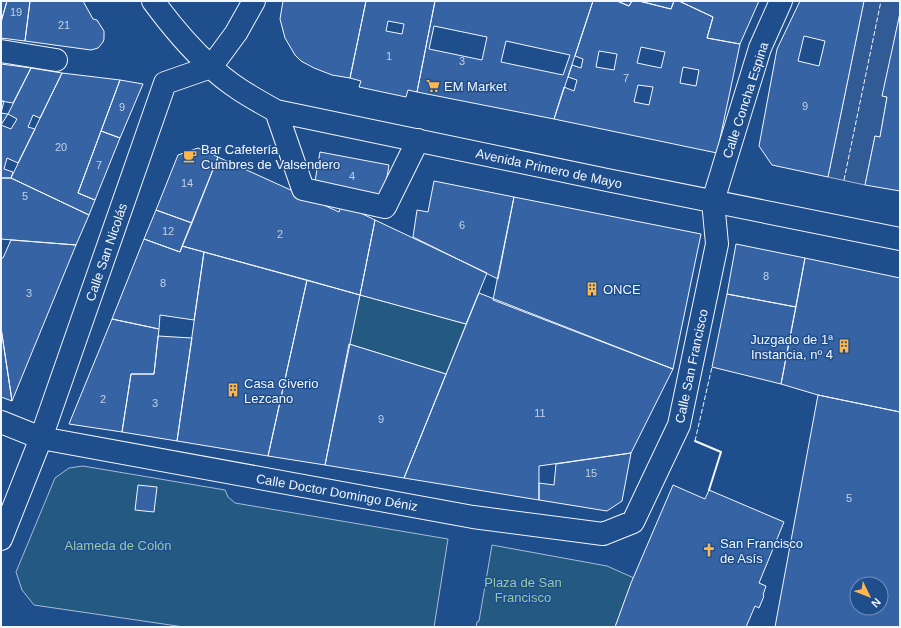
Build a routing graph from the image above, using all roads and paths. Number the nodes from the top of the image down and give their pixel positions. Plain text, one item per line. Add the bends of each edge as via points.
1 (153, 1) edge
2 (254, 1) edge
3 (781, 1) edge
4 (1, 51) edge
5 (56, 60) dead end
6 (210, 67) junction
7 (276, 111) junction
8 (418, 140) junction
9 (713, 201) junction
10 (900, 239) edge
11 (1, 422) edge
12 (40, 438) junction
13 (633, 522) joint
14 (1, 539) edge

1 - 6 street, Avenida Primero de Mayo
2 - 6 street via 236,33
3 - 9 street, Calle Concha Espina via 760,48
4 - 5 street
6 - 7 street, Avenida Primero de Mayo via 242,91
6 - 12 street, Calle San Nicolás via 165,83
7 - 8 street, Avenida Primero de Mayo
7 - 8 street via 303,189 385,207
8 - 9 street, Avenida Primero de Mayo
9 - 10 street, Avenida Primero de Mayo
9 - 13 street, Calle San Francisco via 717,244 679,425
11 - 12 street, Calle Doctor Domingo Déniz
12 - 13 street, Calle Doctor Domingo Déniz via 473,517 603,534
12 - 14 street, Calle San Nicolás

